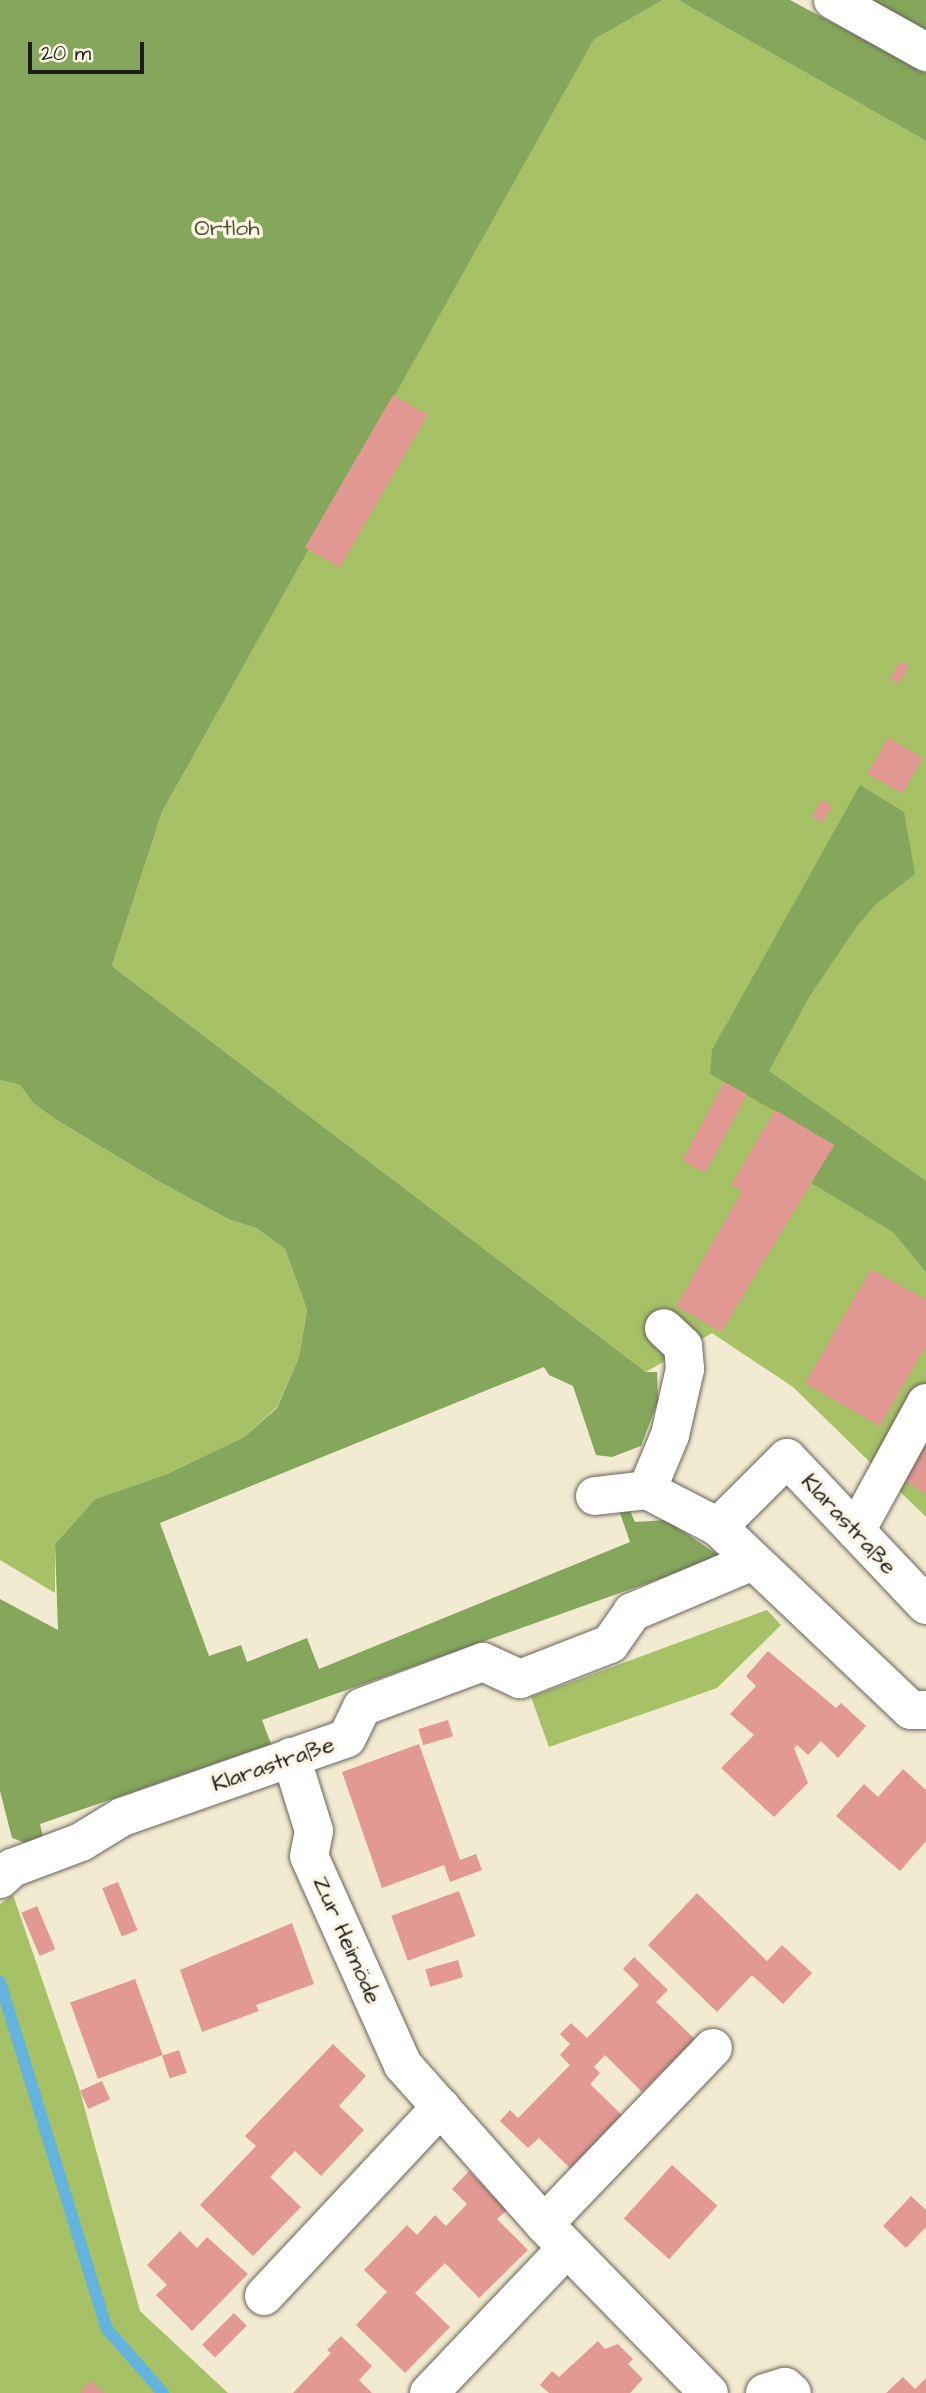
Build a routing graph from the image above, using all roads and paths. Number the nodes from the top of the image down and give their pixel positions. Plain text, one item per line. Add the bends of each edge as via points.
1 (833, 0) edge
2 (926, 52) edge
3 (664, 1328) dead end
4 (925, 1408) edge
5 (647, 1490) junction
6 (594, 1496) dead end
7 (718, 1527) junction
8 (856, 1531) junction
9 (753, 1561) junction
10 (926, 1605) edge
11 (926, 1710) edge
12 (291, 1757) junction
13 (0, 1879) edge
14 (713, 2048) dead end
15 (441, 2107) junction
16 (556, 2236) junction
17 (264, 2296) dead end
18 (696, 2388) edge
19 (429, 2393) edge
20 (765, 2393) edge
21 (792, 2393) edge

1 - 2 street
3 - 5 street via 683,1346 685,1369 670,1435
4 - 8 street
5 - 6 street
5 - 7 street
7 - 8 street, Klarastraße via 787,1458
7 - 9 street
8 - 10 street, Klarastraße
9 - 11 street via 911,1710
9 - 12 street, Klarastraße via 632,1612 610,1644 520,1679 483,1662 362,1707 348,1738
12 - 13 street, Klarastraße via 122,1817 81,1842 12,1868
12 - 15 street, Zur Heimöde via 314,1830 309,1856 403,2065
14 - 16 street
15 - 16 street, Zur Heimöde
15 - 17 street
16 - 18 street, Zur Heimöde
16 - 19 street
20 - 21 street via 785,2387

